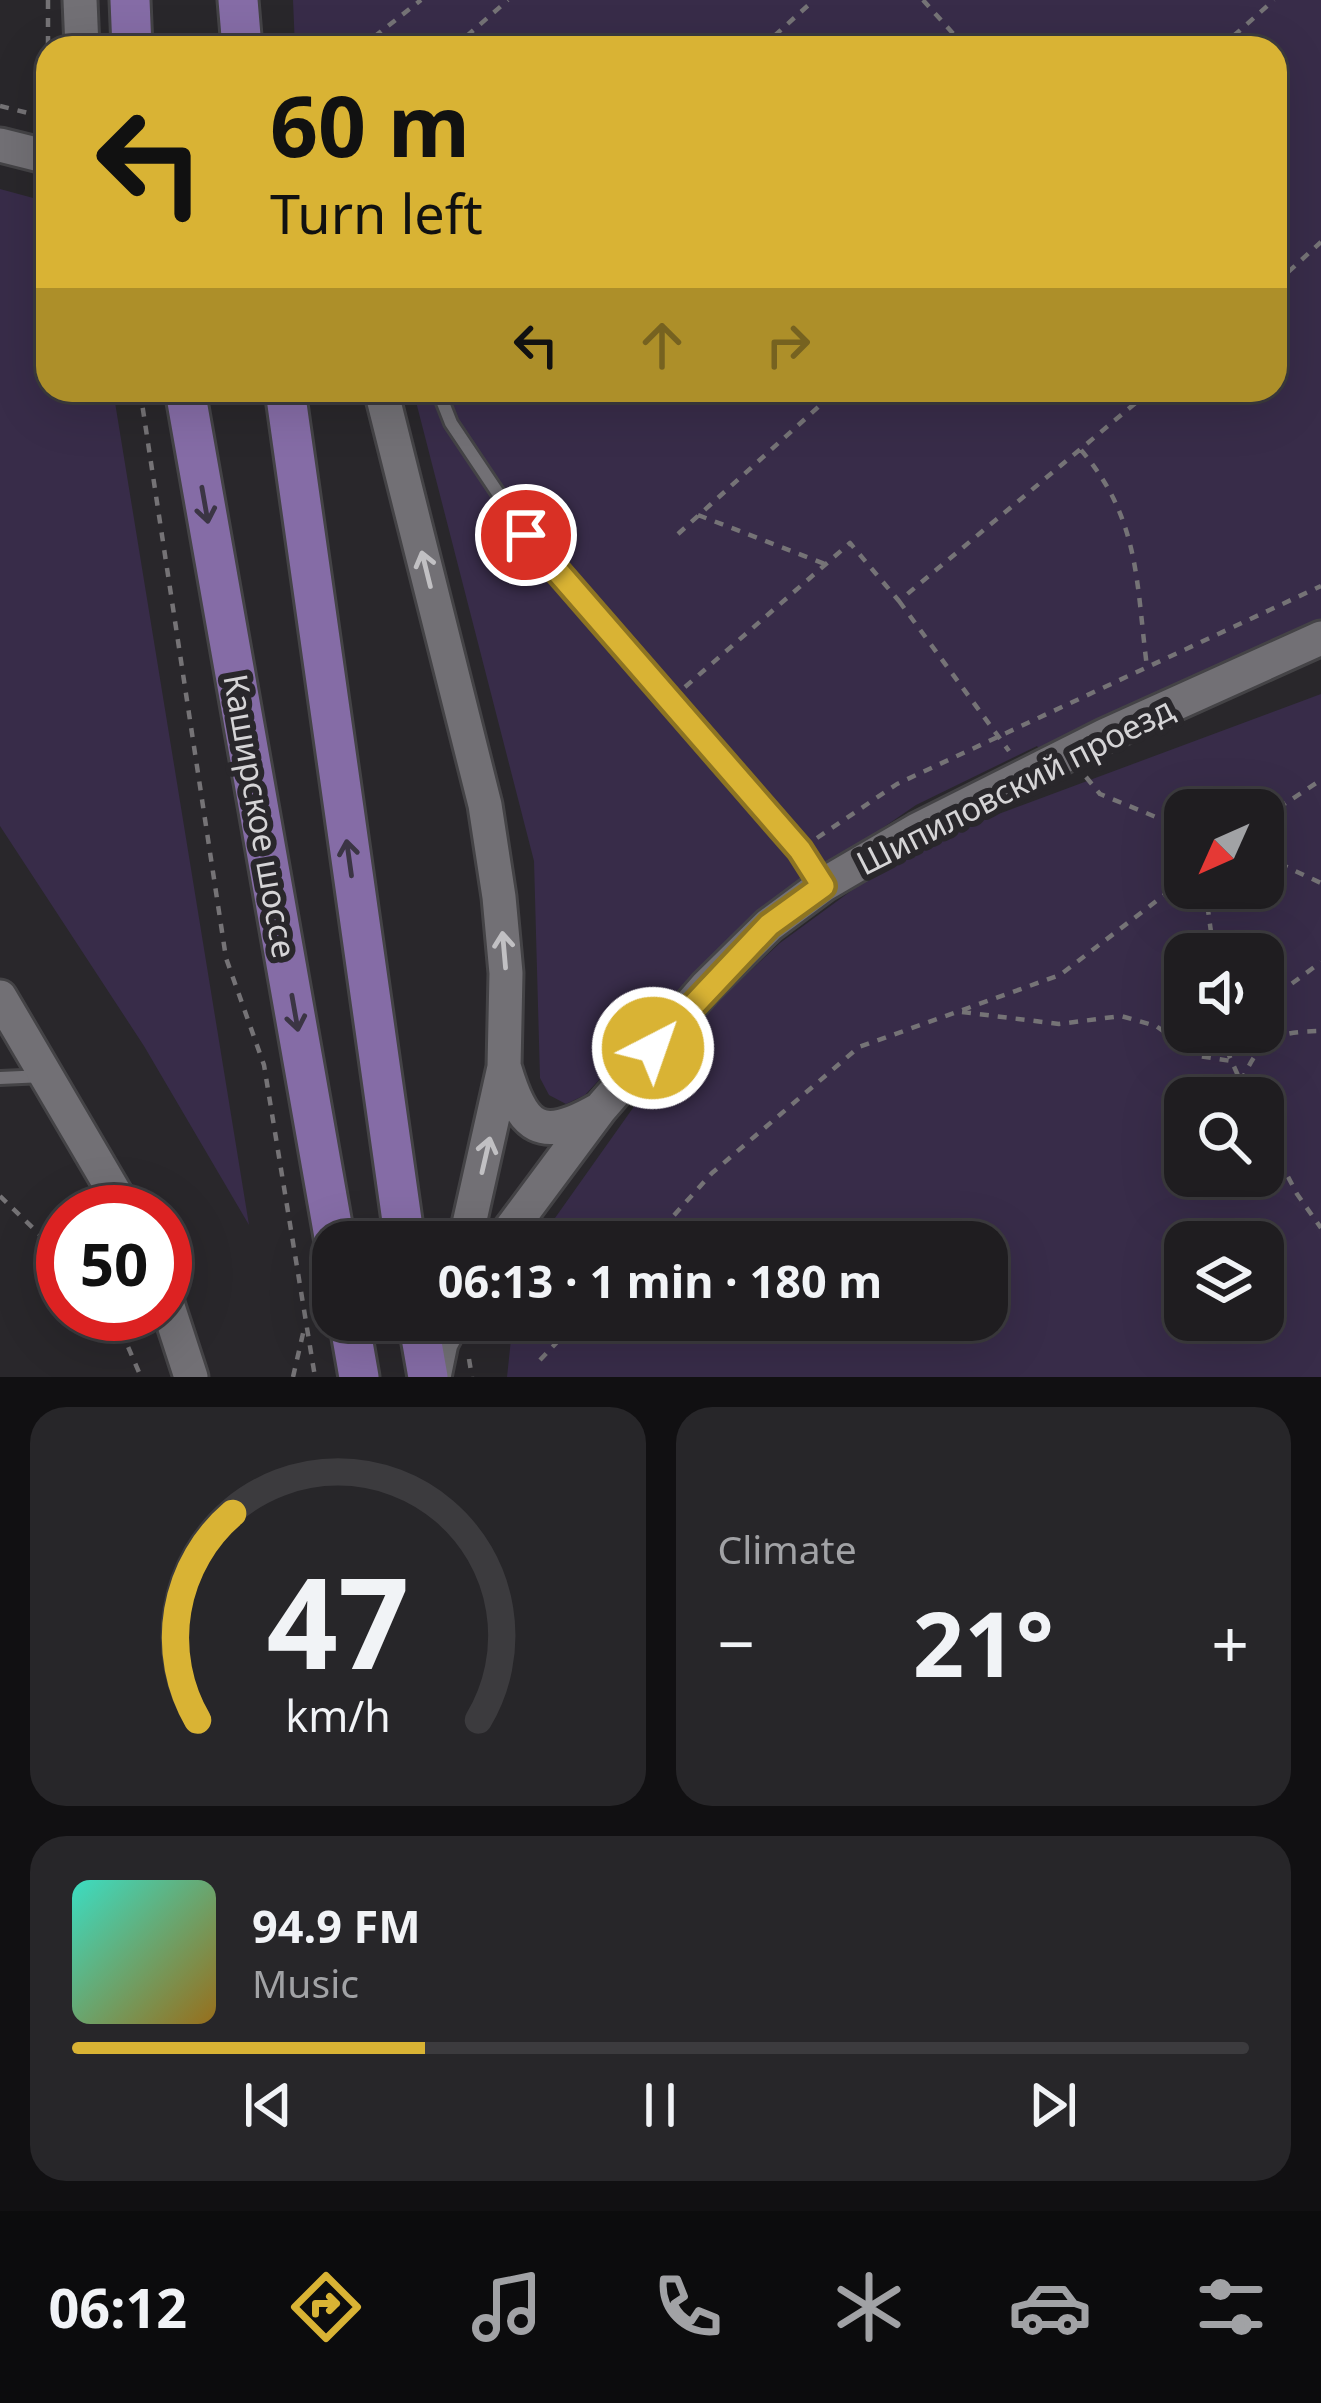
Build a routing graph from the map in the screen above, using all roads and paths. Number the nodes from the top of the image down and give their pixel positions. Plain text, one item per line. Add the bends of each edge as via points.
1 (47, 0) edge
2 (80, 0) edge
3 (130, 0) edge
4 (238, 0) edge
5 (421, 0) edge
6 (508, 0) edge
7 (814, 0) edge
8 (923, 0) edge
9 (1274, 0) edge
10 (48, 36) edge
11 (82, 36) edge
12 (132, 36) edge
13 (241, 36) edge
14 (375, 36) edge
15 (467, 36) edge
16 (774, 36) edge
17 (955, 36) edge
18 (1234, 36) edge
19 (0, 106) edge
20 (32, 141) edge
21 (1321, 242) edge
22 (1287, 273) edge
23 (142, 402) edge
24 (187, 402) edge
25 (287, 402) edge
26 (384, 402) edge
27 (443, 402) edge
28 (824, 402) edge
29 (1137, 402) edge
30 (1081, 450) junction
31 (698, 515) junction
32 (678, 535) dead end
33 (825, 564) junction
34 (1321, 586) edge
35 (899, 601) junction
36 (1321, 638) edge
37 (1147, 668) junction
38 (668, 702) junction
39 (1000, 736) junction
40 (1082, 770) dead end
41 (1321, 780) edge
42 (1284, 804) edge
43 (1164, 820) edge
44 (800, 850) junction
45 (1284, 866) edge
46 (1321, 883) edge
47 (823, 886) junction
48 (1164, 895) edge
49 (1321, 962) edge
50 (1284, 989) edge
51 (0, 998) edge
52 (956, 1011) junction
53 (1321, 1031) edge
54 (1232, 1053) edge
55 (1232, 1061) junction
56 (504, 1067) junction
57 (45, 1076) junction
58 (1239, 1077) edge
59 (1243, 1077) edge
60 (0, 1078) edge
61 (600, 1109) junction
62 (1284, 1169) edge
63 (110, 1185) edge
64 (0, 1196) edge
65 (331, 1221) edge
66 (401, 1221) edge
67 (470, 1221) edge
68 (517, 1221) edge
69 (669, 1221) edge
70 (1321, 1228) edge
71 (36, 1231) edge
72 (305, 1323) junction
73 (126, 1341) edge
74 (182, 1341) edge
75 (352, 1341) edge
76 (558, 1341) edge
77 (540, 1360) dead end
78 (141, 1377) edge
79 (191, 1377) edge
80 (293, 1377) edge
81 (315, 1377) edge
82 (358, 1377) edge

1 - 10 path
2 - 11 main road
3 - 12 main road
4 - 13 main road
5 - 14 path
6 - 15 path
7 - 16 path
8 - 17 path
9 - 18 path
19 - 20 path
21 - 22 path
23 - 72 path via 226,958 264,1065
24 -> 65 main road, Каширское шоссе
66 -> 25 main road
56 -> 26 main road via 506,973 485,805
27 - 38 lane via 526,535
28 - 31 path
29 - 30 path
30 - 35 path
30 - 37 path via 1124,512
31 - 32 path
31 - 33 path
33 - 35 path via 850,543
33 - 38 path
34 - 37 path
35 - 39 path
36 - 47 main road, Шипиловский проезд via 1106,735
37 - 39 path
38 - 44 lane
39 - 44 path via 897,784
40 - 43 path via 1100,794
41 - 42 path
44 - 47 lane
45 - 46 path
47 - 61 main road, Шипиловский проезд via 706,986
48 - 52 path via 1060,975
49 - 50 path
51 - 57 main road
52 - 55 path via 1059,1024 1121,1016 1156,1026 1198,1056
52 - 69 path via 859,1047 712,1173
53 - 59 path via 1269,1039
54 - 55 path
55 - 58 path
56 - 61 main road via 515,1102 539,1128 572,1125
67 -> 56 main road
57 - 60 lane
57 - 63 main road
61 - 68 main road, Шипиловский проезд
62 - 70 path
64 - 71 path
72 - 80 path
72 - 81 path
73 - 78 path
74 - 79 main road
75 - 82 main road
76 - 77 path

